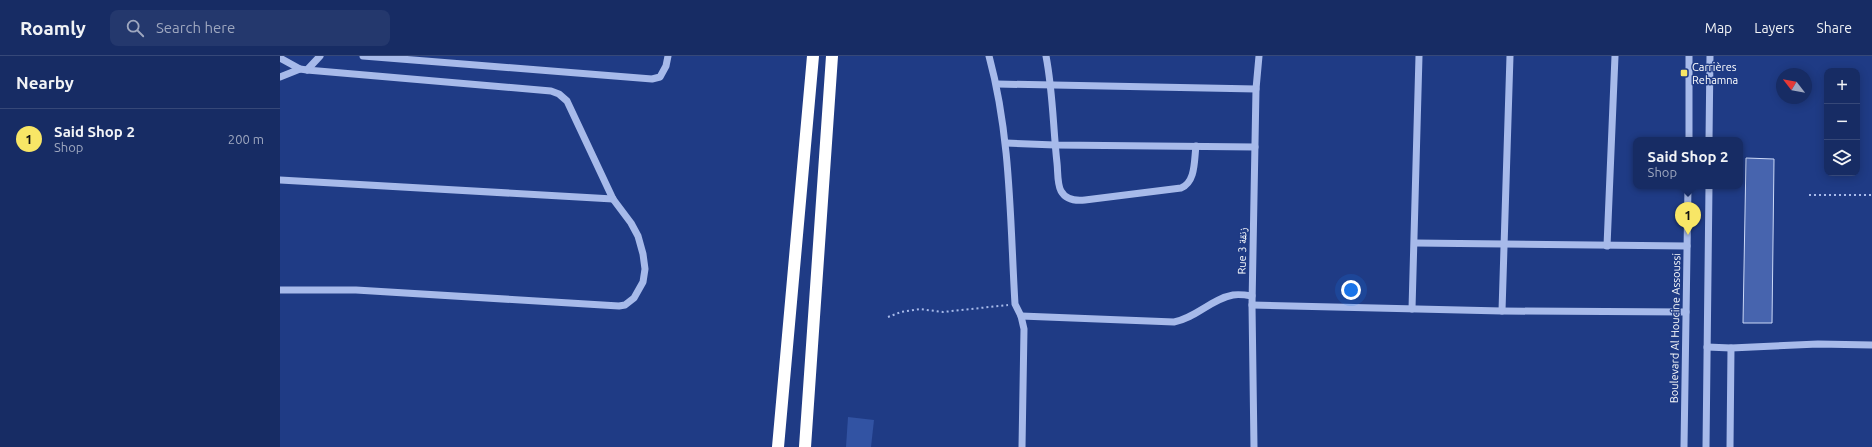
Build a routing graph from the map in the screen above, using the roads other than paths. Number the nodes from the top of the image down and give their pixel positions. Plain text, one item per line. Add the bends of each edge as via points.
1 (320, 56) edge
2 (363, 56) edge
3 (813, 56) edge
4 (832, 56) edge
5 (989, 56) edge
6 (1046, 56) edge
7 (1259, 56) edge
8 (1419, 56) edge
9 (1510, 56) edge
10 (1615, 56) edge
11 (1690, 56) edge
12 (1710, 56) edge
13 (668, 57) edge
14 (280, 58) edge
15 (304, 70) junction
16 (280, 77) edge
17 (997, 84) junction
18 (1051, 86) junction
19 (1256, 89) junction
20 (1689, 137) edge
21 (1709, 137) edge
22 (1006, 143) junction
23 (1055, 145) junction
24 (1196, 146) junction
25 (1255, 147) junction
26 (280, 180) edge
27 (1688, 189) edge
28 (1708, 189) edge
29 (613, 199) junction
30 (1414, 243) junction
31 (1504, 244) junction
32 (1607, 246) junction
33 (1687, 246) junction
34 (280, 290) edge
35 (1252, 296) junction
36 (1252, 305) junction
37 (1412, 309) junction
38 (1502, 311) junction
39 (1686, 312) junction
40 (1021, 316) junction
41 (1872, 345) edge
42 (1707, 347) junction
43 (1731, 348) junction
44 (778, 447) edge
45 (805, 447) edge
46 (1022, 447) edge
47 (1254, 447) edge
48 (1684, 447) edge
49 (1706, 447) edge
50 (1730, 447) edge

1 - 15 street
2 - 13 street via 652,79 662,75
3 - 44 highway
4 - 45 highway
5 - 17 street
6 - 18 street
7 - 19 street, Rue 3 زنقة
8 - 30 street
9 - 31 street
10 - 32 street
11 - 20 street
12 - 21 street
14 - 15 street
15 - 16 street
15 - 29 street via 556,92 569,104
17 - 18 street
17 - 22 street
18 - 19 street
18 - 23 street
19 - 25 street, Rue 3 زنقة
22 - 23 street
22 - 40 street via 1015,304
23 - 24 street
23 - 24 street via 1060,190 1068,198 1076,201 1187,186 1193,174
24 - 25 street
25 - 35 street, Rue 3 زنقة
26 - 29 street
27 - 33 street, Boulevard Al Houcine Assoussi
28 - 42 street
29 - 34 street via 638,236 645,269 643,282 634,298 625,305 356,290
30 - 31 street
30 - 37 street
31 - 32 street
31 - 38 street
32 - 33 street
33 - 39 street, Boulevard Al Houcine Assoussi
35 - 36 street, Rue 3 زنقة
35 - 40 street via 1233,295 1174,322
36 - 37 street
36 - 47 street, Rue 3 زنقة
37 - 38 street
38 - 39 street
39 - 48 street, Boulevard Al Houcine Assoussi
40 - 46 street via 1024,329
41 - 43 street via 1818,344
42 - 43 street
42 - 49 street
43 - 50 street

